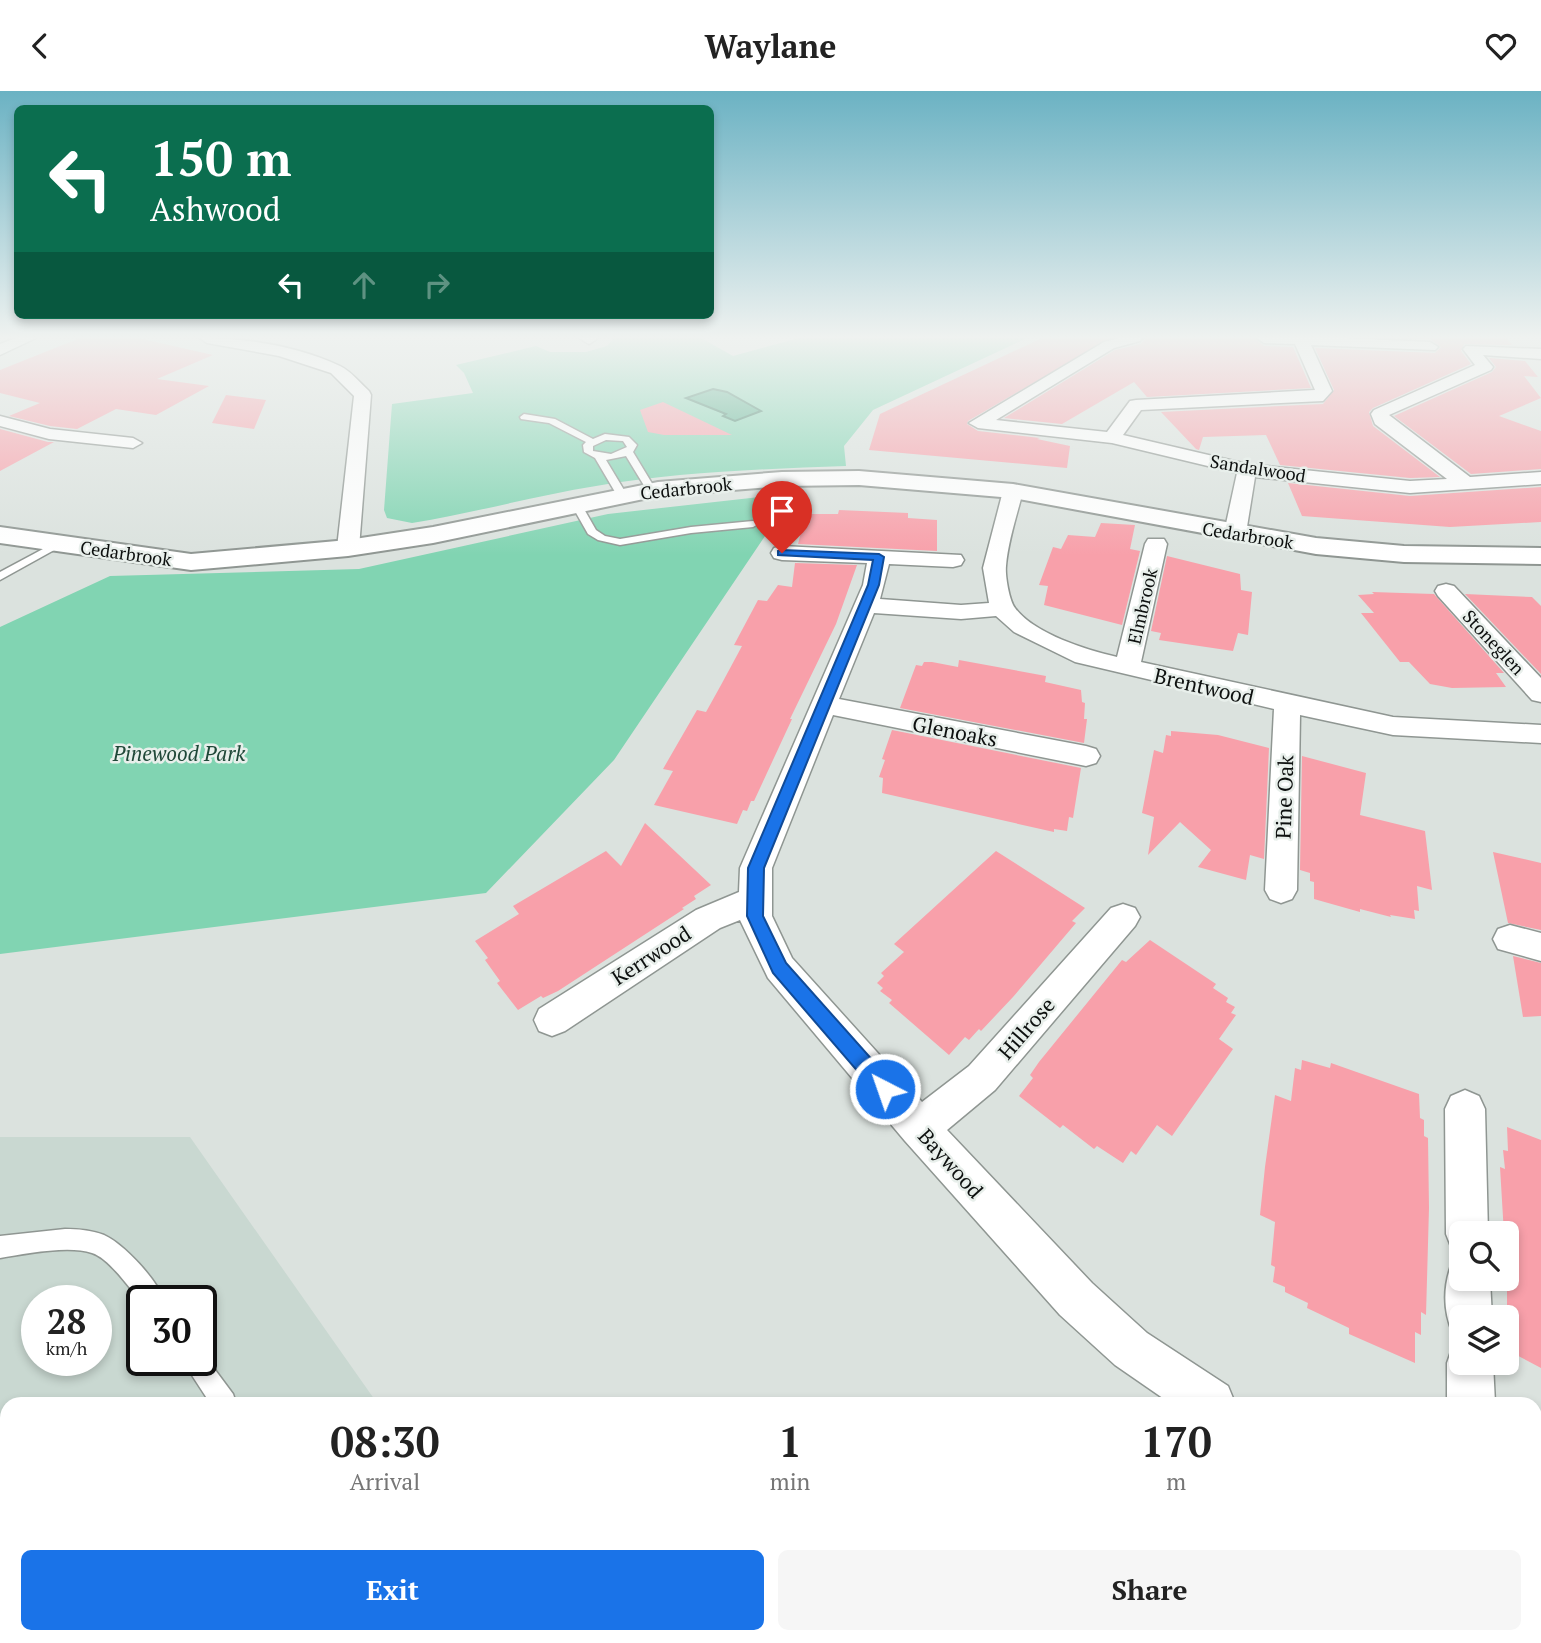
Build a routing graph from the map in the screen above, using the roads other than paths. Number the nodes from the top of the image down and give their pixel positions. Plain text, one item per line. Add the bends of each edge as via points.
1 (361, 410) edge
2 (999, 410) edge
3 (1132, 410) edge
4 (1388, 410) edge
5 (524, 417) dead end
6 (0, 421) edge
7 (1112, 438) junction
8 (592, 442) junction
9 (132, 443) dead end
10 (628, 452) junction
11 (599, 457) junction
12 (1247, 470) junction
13 (1541, 478) edge
14 (1464, 482) junction
15 (651, 490) junction
16 (1013, 491) junction
17 (622, 495) junction
18 (576, 504) junction
19 (753, 524) dead end
20 (1235, 534) junction
21 (0, 535) edge
22 (60, 544) junction
23 (1156, 544) dead end
24 (348, 548) junction
25 (782, 553) dead end
26 (879, 557) junction
27 (1541, 557) edge
28 (953, 560) dead end
29 (0, 577) edge
30 (1446, 591) dead end
31 (865, 605) junction
32 (1002, 609) junction
33 (1127, 668) junction
34 (1541, 694) edge
35 (824, 705) junction
36 (1287, 705) junction
37 (1541, 734) edge
38 (1086, 756) dead end
39 (1281, 890) dead end
40 (755, 899) junction
41 (1123, 917) dead end
42 (552, 1020) dead end
43 (1465, 1109) dead end
44 (919, 1128) junction
45 (1467, 1221) edge
46 (0, 1247) edge
47 (142, 1285) edge
48 (1470, 1375) edge
49 (205, 1376) edge
50 (220, 1397) edge
51 (1202, 1397) edge
52 (1471, 1397) edge

1 - 24 street
2 - 7 street, Sandalwood via 978,423
3 - 7 street
4 - 14 street via 1380,414 1381,420
5 - 8 lane via 558,421
6 - 9 street via 49,434
7 - 12 street, Sandalwood
8 - 10 lane via 605,437 626,439 632,445
8 - 11 lane via 589,452
10 - 11 lane
10 - 15 lane
11 - 17 lane
12 - 14 street, Sandalwood via 1410,487
12 - 20 street
13 - 14 street, Sandalwood
15 - 16 street, Cedarbrook via 824,478
15 - 17 street, Cedarbrook
16 - 20 street, Cedarbrook
16 - 32 street via 994,568
17 - 18 street, Cedarbrook
18 - 19 lane via 592,532 620,543
18 - 24 street, Cedarbrook
20 - 27 street, Cedarbrook via 1404,554
21 - 22 street, Cedarbrook
22 - 24 street, Cedarbrook via 191,562
22 - 29 lane
23 - 33 street, Elmbrook
25 - 26 street
26 - 28 street
26 - 31 street, Baywood
30 - 34 street, Stoneglen
31 - 32 street via 961,612
31 - 35 street, Baywood
32 - 33 street, Brentwood via 1022,627 1053,644
33 - 36 street, Brentwood
35 - 38 street, Glenoaks
35 - 40 street, Baywood via 756,868
36 - 37 street, Brentwood via 1393,726
36 - 39 street, Pine Oak
40 - 42 street, Kerrwood via 708,919
40 - 44 street, Baywood via 755,916 780,968
41 - 44 street, Hillrose via 982,1078
43 - 45 street
44 - 51 street, Baywood via 1076,1299 1131,1349
46 - 47 lane via 55,1240 100,1244
48 - 52 street
49 - 50 lane

